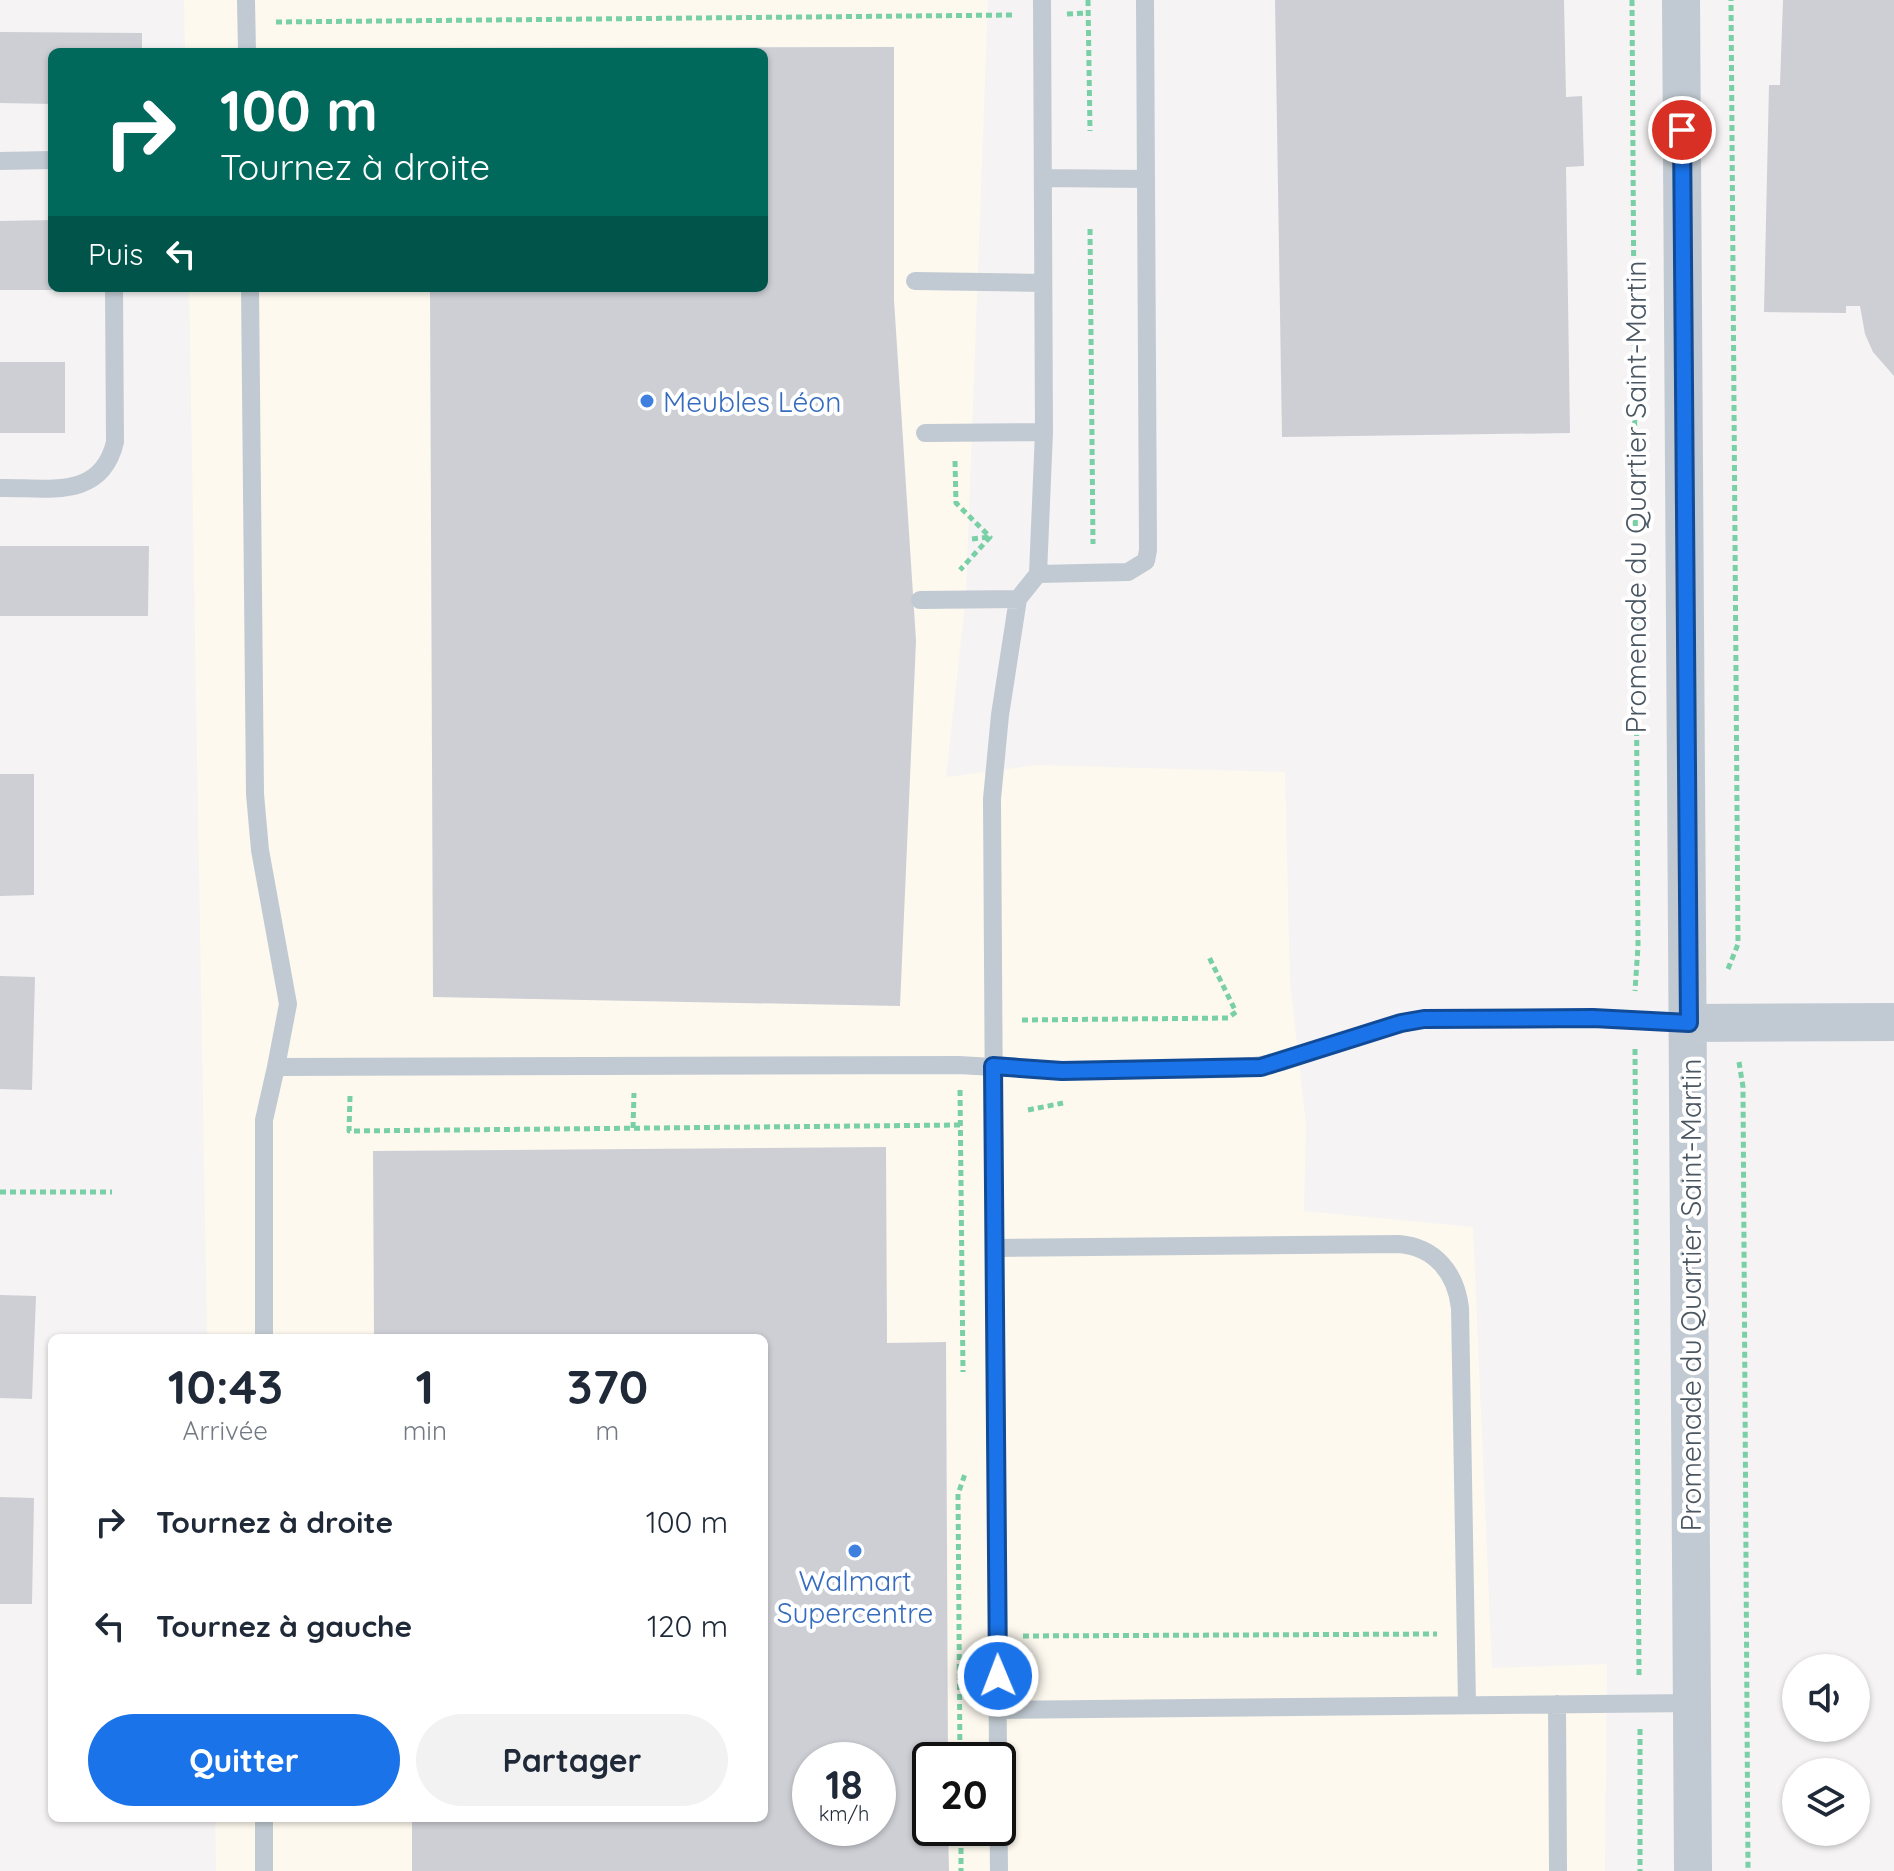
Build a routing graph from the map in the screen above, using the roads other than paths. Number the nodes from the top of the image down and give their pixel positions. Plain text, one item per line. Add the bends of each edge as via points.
1 (246, 0) edge
2 (1042, 0) edge
3 (1145, 0) edge
4 (1681, 0) edge
5 (247, 48) edge
6 (48, 160) edge
7 (0, 161) edge
8 (1043, 178) junction
9 (1146, 179) junction
10 (915, 281) dead end
11 (1043, 283) junction
12 (114, 292) edge
13 (250, 292) edge
14 (1044, 432) junction
15 (925, 433) dead end
16 (0, 488) edge
17 (1038, 574) junction
18 (1018, 599) junction
19 (920, 600) dead end
20 (1894, 1022) edge
21 (1689, 1023) junction
22 (993, 1066) junction
23 (276, 1067) junction
24 (995, 1248) junction
25 (264, 1334) edge
26 (1693, 1703) junction
27 (1557, 1704) junction
28 (1467, 1705) junction
29 (997, 1710) junction
30 (998, 1742) edge
31 (264, 1822) edge
32 (999, 1846) edge
33 (264, 1871) edge
34 (999, 1871) edge
35 (1558, 1871) edge
36 (1693, 1871) edge

1 - 5 lane
2 - 8 lane
3 - 9 lane
4 - 21 street, Promenade du Quartier Saint-Martin
6 - 7 lane
8 - 9 lane
8 - 11 lane
9 - 17 lane via 1146,561 1128,572
10 - 11 lane
11 - 14 lane
12 - 16 lane via 115,442 107,466 82,485
13 - 23 lane via 255,794 288,1004
14 - 15 lane
14 - 17 lane
17 - 18 lane
18 - 19 lane
18 - 22 lane via 994,764
20 - 21 street
21 - 22 lane via 1424,1019 1261,1067 1062,1071
21 - 26 street, Promenade du Quartier Saint-Martin
22 - 23 lane
22 - 24 lane
23 - 25 lane via 264,1120
24 - 28 lane via 1399,1244 1421,1248 1443,1265 1455,1283 1460,1308
24 - 29 lane
26 - 27 lane
26 - 36 street, Promenade du Quartier Saint-Martin
27 - 28 lane
27 - 35 lane
28 - 29 lane
29 - 30 lane
31 - 33 lane
32 - 34 lane

